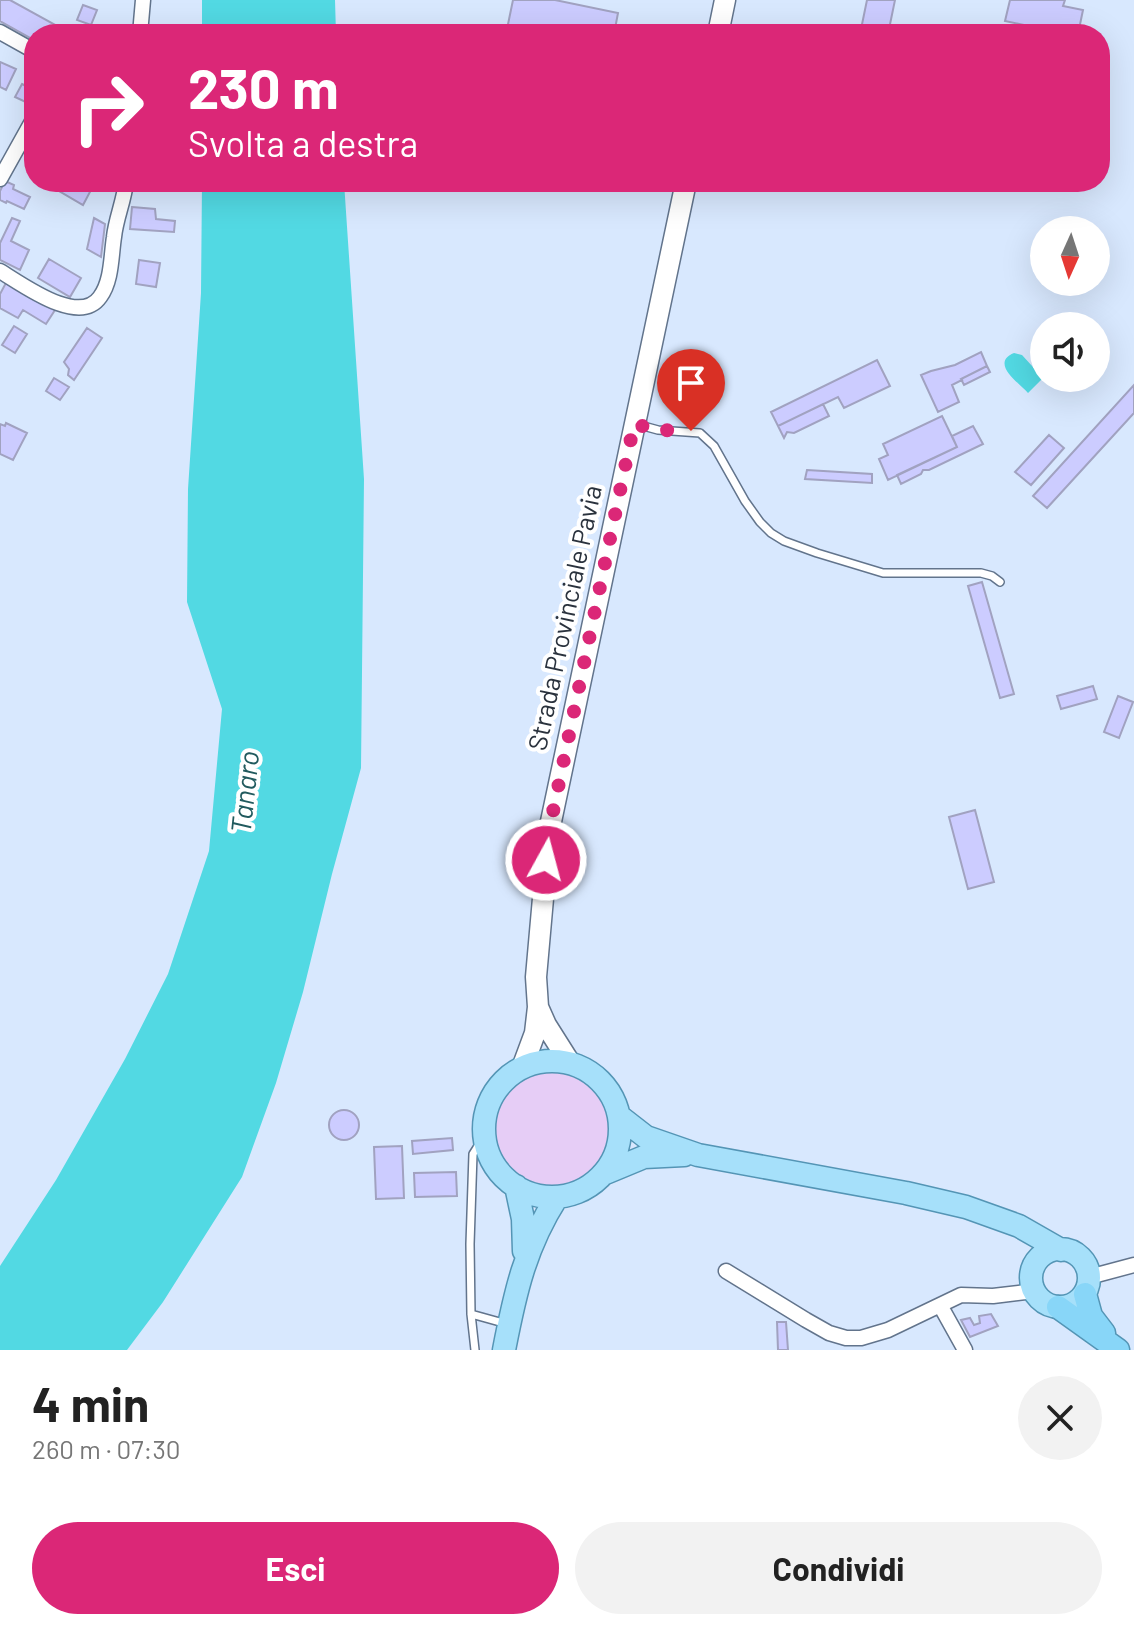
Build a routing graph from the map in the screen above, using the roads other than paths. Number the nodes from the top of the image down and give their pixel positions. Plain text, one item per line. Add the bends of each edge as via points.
1 (143, 0) edge
2 (725, 0) edge
3 (141, 24) edge
4 (720, 24) edge
5 (0, 32) edge
6 (24, 45) edge
7 (24, 136) edge
8 (0, 179) edge
9 (125, 192) edge
10 (684, 192) edge
11 (0, 271) edge
12 (634, 424) junction
13 (867, 569) junction
14 (883, 578) dead end
15 (1000, 582) dead end
16 (538, 1007) junction
17 (570, 1063) junction
18 (522, 1068) junction
19 (619, 1116) junction
20 (485, 1135) junction
21 (698, 1155) junction
22 (603, 1174) junction
23 (516, 1186) junction
24 (557, 1197) junction
25 (995, 1218) junction
26 (1061, 1250) junction
27 (524, 1260) junction
28 (1036, 1263) junction
29 (1134, 1265) edge
30 (726, 1271) dead end
31 (1087, 1286) junction
32 (1034, 1291) junction
33 (940, 1305) junction
34 (1058, 1307) junction
35 (471, 1314) junction
36 (509, 1325) junction
37 (1115, 1347) edge
38 (475, 1350) edge
39 (504, 1350) edge
40 (965, 1350) edge

1 - 3 street
2 - 4 main road
5 - 6 street
7 - 8 street
9 - 11 street via 108,279 99,298 87,307 54,302
10 - 12 main road, Strada Provinciale Pavia
12 - 13 lane via 700,433 771,533
12 - 16 main road, Strada Provinciale Pavia via 549,831
13 - 14 lane
13 - 15 lane via 889,574 981,573
16 - 17 main road
16 - 18 main road, Strada Provinciale Pavia
17 - 18 main road
17 - 19 main road via 603,1083
18 - 20 main road via 493,1096
19 - 21 main road via 646,1137
19 - 22 main road via 615,1157
20 - 23 main road via 500,1173
20 - 35 lane via 473,1154
21 - 22 main road via 644,1157
21 - 25 main road via 906,1193
22 - 24 main road via 574,1194
23 - 24 main road
23 - 27 main road
24 - 27 main road
25 - 26 main road
25 - 28 main road via 1026,1242
26 - 28 main road
26 - 31 main road via 1084,1261
27 - 36 main road
28 - 32 main road
29 - 31 street
30 - 33 street via 846,1338 888,1330
31 - 34 main road via 1073,1304
31 - 37 highway via 1091,1316
32 - 33 street via 961,1295
32 - 34 main road
33 - 40 street
34 - 37 highway
35 - 36 lane
35 - 38 lane
36 - 39 main road

